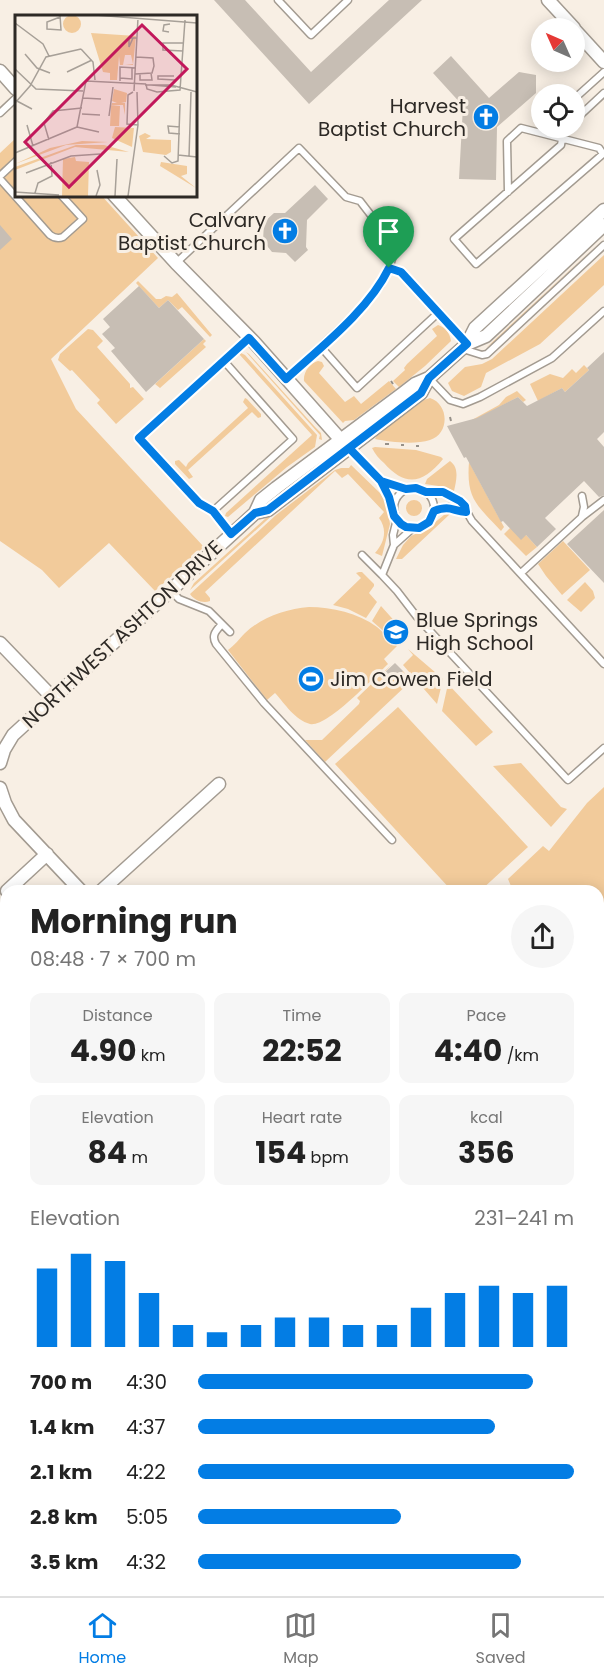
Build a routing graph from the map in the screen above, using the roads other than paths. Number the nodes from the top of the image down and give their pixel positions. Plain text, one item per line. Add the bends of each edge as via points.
1 (278, 0) edge
2 (348, 0) edge
3 (548, 0) edge
4 (564, 18) edge
5 (585, 41) edge
6 (604, 62) edge
7 (0, 71) edge
8 (604, 72) edge
9 (15, 88) edge
10 (585, 89) edge
11 (604, 93) edge
12 (15, 99) edge
13 (585, 111) edge
14 (0, 112) edge
15 (531, 129) edge
16 (559, 138) joint
17 (15, 162) edge
18 (0, 178) edge
19 (508, 192) junction
20 (15, 195) edge
21 (16, 196) edge
22 (62, 196) edge
23 (115, 196) edge
24 (604, 210) edge
25 (604, 225) edge
26 (604, 245) edge
27 (176, 263) junction
28 (389, 268) junction
29 (604, 310) edge
30 (438, 313) junction
31 (249, 338) junction
32 (465, 346) junction
33 (321, 347) junction
34 (224, 361) junction
35 (429, 378) junction
36 (286, 379) junction
37 (344, 443) junction
38 (381, 481) junction
39 (406, 489) junction
40 (426, 492) junction
41 (582, 496) dead end
42 (604, 500) edge
43 (393, 507) junction
44 (213, 511) junction
45 (434, 511) junction
46 (466, 512) junction
47 (582, 517) junction
48 (396, 519) junction
49 (413, 528) junction
50 (231, 534) junction
51 (394, 545) junction
52 (362, 555) dead end
53 (521, 573) junction
54 (382, 575) junction
55 (170, 590) junction
56 (222, 624) junction
57 (230, 632) dead end
58 (0, 643) edge
59 (604, 664) edge
60 (52, 697) junction
61 (604, 748) edge
62 (0, 764) edge
63 (219, 784) dead end
64 (0, 788) edge
65 (392, 840) dead end
66 (47, 854) junction
67 (14, 885) edge
68 (75, 885) edge
69 (108, 885) edge

1 - 2 lane via 311,35
3 - 4 street
5 - 6 street
7 - 9 street
8 - 10 lane
11 - 13 lane
12 - 14 lane
15 - 19 lane via 521,128 507,141
16 - 19 lane via 561,145
16 - 19 lane via 599,148 603,154 476,264 454,239
17 - 18 lane
18 - 20 lane
21 - 22 lane via 54,238 63,237 82,219
23 - 27 street
24 - 32 street, NORTHWEST ASHTON DRIVE via 475,328
25 - 32 street, NORTHWEST ASHTON DRIVE via 486,336
26 - 32 lane via 487,354 482,356
27 - 28 lane via 299,148 346,197 360,201 390,240 393,256
27 - 31 street
28 - 30 lane via 401,272
28 - 33 lane via 364,306
29 - 35 lane via 552,358 463,404 450,400
30 - 32 lane
30 - 33 lane via 357,387
31 - 34 lane
31 - 36 street
32 - 35 street, NORTHWEST ASHTON DRIVE
33 - 36 lane
34 - 44 lane via 293,439
34 - 44 lane via 139,438 199,503
35 - 37 street, NORTHWEST ASHTON DRIVE via 415,384
36 - 37 street
37 - 38 lane
37 - 50 street, NORTHWEST ASHTON DRIVE via 261,500 255,513
38 - 39 lane
38 - 43 lane
39 - 40 lane
39 - 43 lane via 397,496
40 - 45 lane
40 - 46 lane via 450,495 464,505
41 - 47 lane
42 - 47 lane
43 - 48 lane
44 - 50 lane
45 - 46 lane via 449,507
45 - 49 lane via 429,522
46 - 53 lane
47 - 53 lane
48 - 49 lane
48 - 51 lane
49 - 51 lane
50 - 55 street, NORTHWEST ASHTON DRIVE
51 - 54 lane
52 - 54 lane
53 - 59 lane
54 - 61 lane via 568,780
55 - 56 lane via 179,599 209,611
55 - 60 street, NORTHWEST ASHTON DRIVE
56 - 57 lane
56 - 65 lane via 214,634 216,644 264,703
58 - 60 street
60 - 62 street, NORTHWEST ASHTON DRIVE via 13,735
63 - 69 street
64 - 66 street via 14,820
66 - 67 street
66 - 68 street

